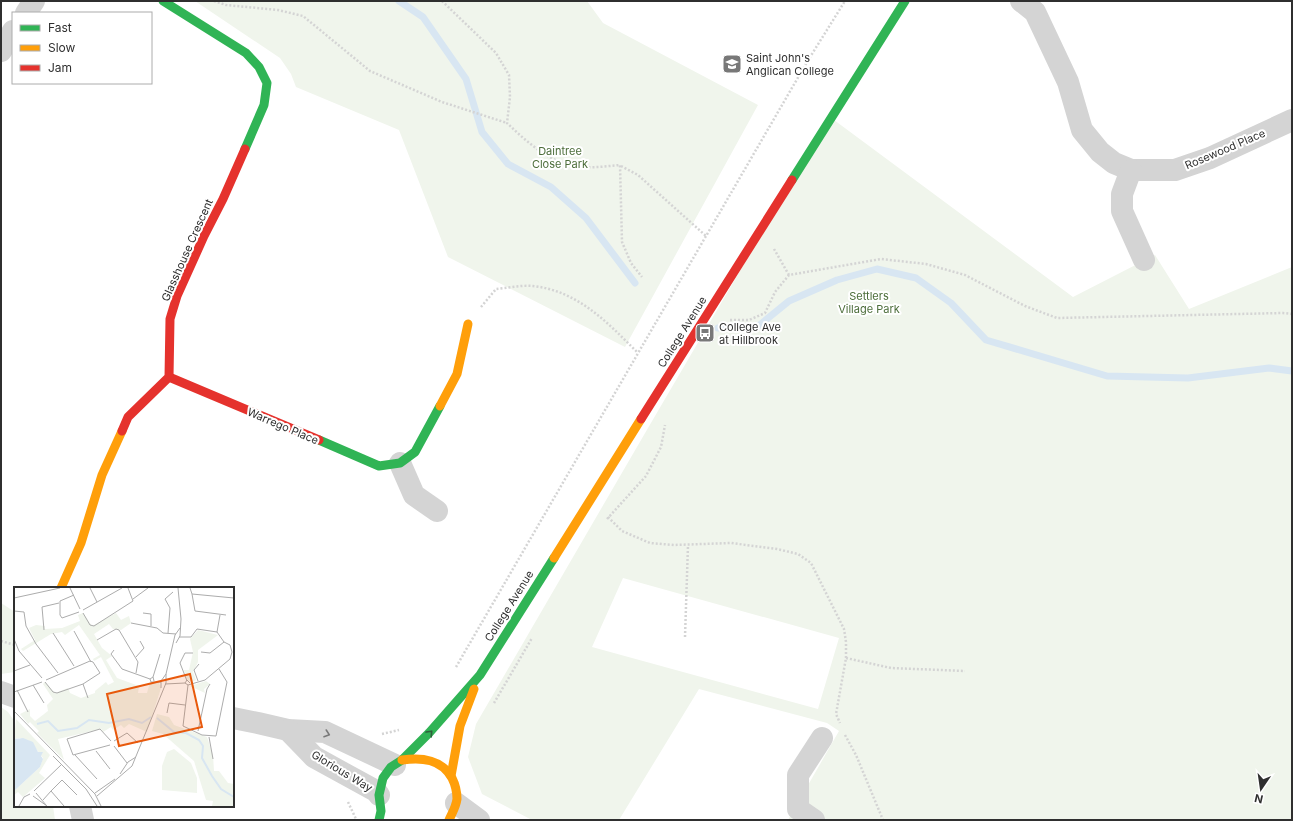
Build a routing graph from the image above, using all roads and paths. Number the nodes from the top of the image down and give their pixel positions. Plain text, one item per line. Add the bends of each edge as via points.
1 (34, 1) edge
2 (163, 1) edge
3 (214, 1) edge
4 (442, 1) edge
5 (845, 1) edge
6 (905, 1) edge
7 (1021, 1) edge
8 (27, 12) edge
9 (12, 33) edge
10 (1, 51) edge
11 (1292, 120) edge
12 (507, 123) junction
13 (620, 165) junction
14 (1131, 170) junction
15 (706, 236) junction
16 (770, 242) dead end
17 (1144, 260) dead end
18 (789, 275) junction
19 (642, 276) dead end
20 (1292, 314) edge
21 (723, 320) dead end
22 (468, 324) joint
23 (638, 353) junction
24 (168, 377) junction
25 (400, 463) junction
26 (437, 511) dead end
27 (608, 518) dead end
28 (688, 545) junction
29 (61, 587) edge
30 (685, 637) dead end
31 (1, 642) edge
32 (14, 645) edge
33 (846, 658) junction
34 (965, 671) dead end
35 (452, 672) dead end
36 (480, 675) junction
37 (1, 692) edge
38 (14, 697) edge
39 (234, 718) edge
40 (842, 726) dead end
41 (404, 727) dead end
42 (288, 730) junction
43 (844, 733) dead end
44 (822, 738) dead end
45 (364, 752) junction
46 (398, 763) junction
47 (349, 776) junction
48 (451, 776) junction
49 (80, 807) edge
50 (380, 808) edge
51 (453, 812) edge
52 (800, 816) edge
53 (83, 820) edge
54 (356, 820) edge
55 (388, 820) edge
56 (479, 820) edge
57 (883, 820) edge

1 - 8 street
2 - 24 street, Glasshouse Crescent via 246,53 259,67 267,83 264,106 177,296 170,318
3 - 12 path via 303,16 370,71 442,102
4 - 12 path via 496,53 509,75
5 - 15 path
6 - 36 street, College Avenue
7 - 14 street, Rosewood Place via 1035,12 1068,82 1082,130 1100,152
9 - 10 street
11 - 14 street, Rosewood Place via 1210,158 1175,170
12 - 13 path via 531,146 561,162 582,167
13 - 15 path via 638,175
13 - 19 path via 622,242 631,263
14 - 17 street via 1122,194 1122,211
15 - 23 path
16 - 18 path
18 - 20 path via 881,259 926,264 965,275 1025,306 1057,318
18 - 21 path via 775,292 765,313 749,320
22 - 23 path via 496,289 532,286 557,291 584,304
22 - 25 street, Warrego Place via 457,374 415,452
23 - 35 path
24 - 25 street, Warrego Place via 379,466
24 - 29 street via 128,417 102,475 81,544
25 - 26 street via 414,495
27 - 28 path via 622,531 650,543
28 - 30 path
28 - 33 path via 730,543 777,549 798,554 811,563 844,629
31 - 32 path
33 - 34 path via 891,668
33 - 40 path via 836,714
46 -> 36 street, College Avenue via 430,733
36 - 48 street, College Avenue via 460,726
37 - 38 street
39 - 42 street, Glorious Way
41 - 45 path via 374,736
42 -> 45 street, Glorious Way via 325,732
42 - 47 street, Glorious Way via 314,757
43 - 57 path
44 - 52 street via 798,775
45 - 46 street, Glorious Way
46 - 48 street via 416,758 434,760
46 - 50 street, College Avenue via 383,778
47 - 50 street, Glorious Way via 376,791
47 - 54 path via 344,792
48 - 51 street, College Avenue via 456,789
49 - 53 street
50 - 55 street
51 - 56 street

